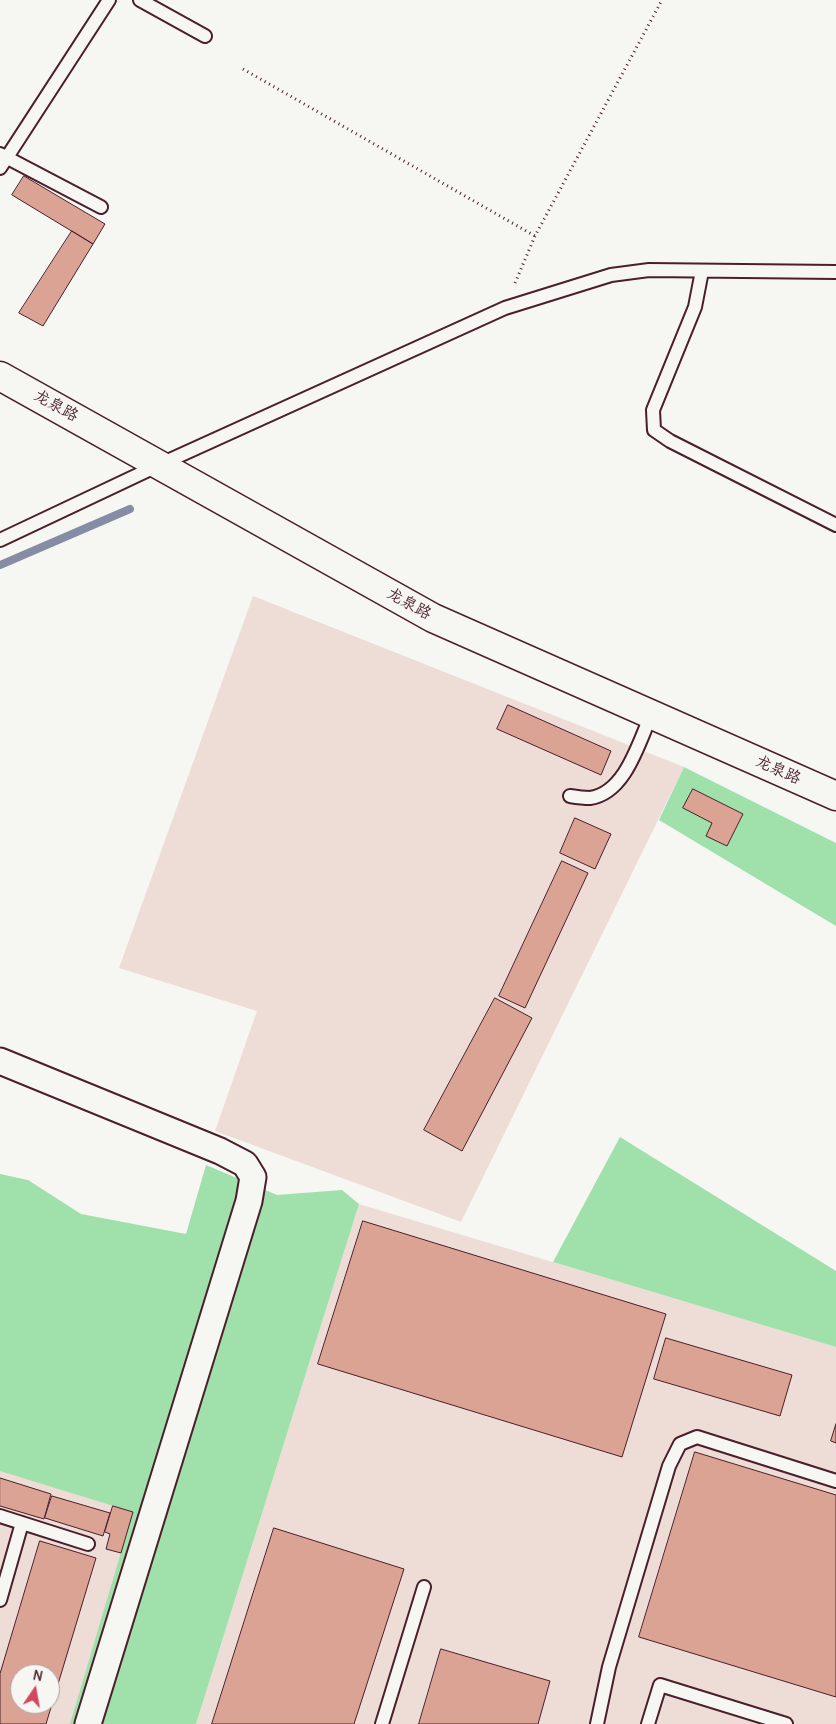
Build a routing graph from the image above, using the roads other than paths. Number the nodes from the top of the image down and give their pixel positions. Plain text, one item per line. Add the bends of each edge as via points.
1 (109, 0) edge
2 (140, 0) edge
3 (205, 36) dead end
4 (4, 156) edge
5 (0, 168) edge
6 (101, 207) dead end
7 (702, 270) junction
8 (836, 272) edge
9 (0, 376) edge
10 (161, 464) junction
11 (836, 525) edge
12 (0, 540) edge
13 (652, 713) junction
14 (570, 796) dead end
15 (836, 796) edge
16 (0, 1061) edge
17 (836, 1481) edge
18 (0, 1516) edge
19 (22, 1523) junction
20 (88, 1544) dead end
21 (424, 1586) dead end
22 (0, 1600) edge
23 (88, 1724) edge
24 (382, 1724) edge
25 (597, 1724) edge
26 (648, 1724) edge
27 (786, 1724) edge

1 - 4 lane
2 - 3 lane
4 - 5 lane
4 - 6 lane
7 - 8 lane
7 - 10 lane via 649,270 611,275 505,308
7 - 11 lane via 695,307 653,410 654,430
9 - 10 street, 龙泉路
10 - 12 lane
10 - 13 street, 龙泉路 via 433,618
13 - 14 lane via 625,772 610,788 591,798
13 - 15 street, 龙泉路
16 - 23 street via 220,1151 245,1164 253,1177
17 - 25 lane via 697,1437 680,1444 660,1495 609,1668
18 - 19 lane
19 - 20 lane
19 - 22 lane
21 - 24 lane
26 - 27 lane via 660,1685

